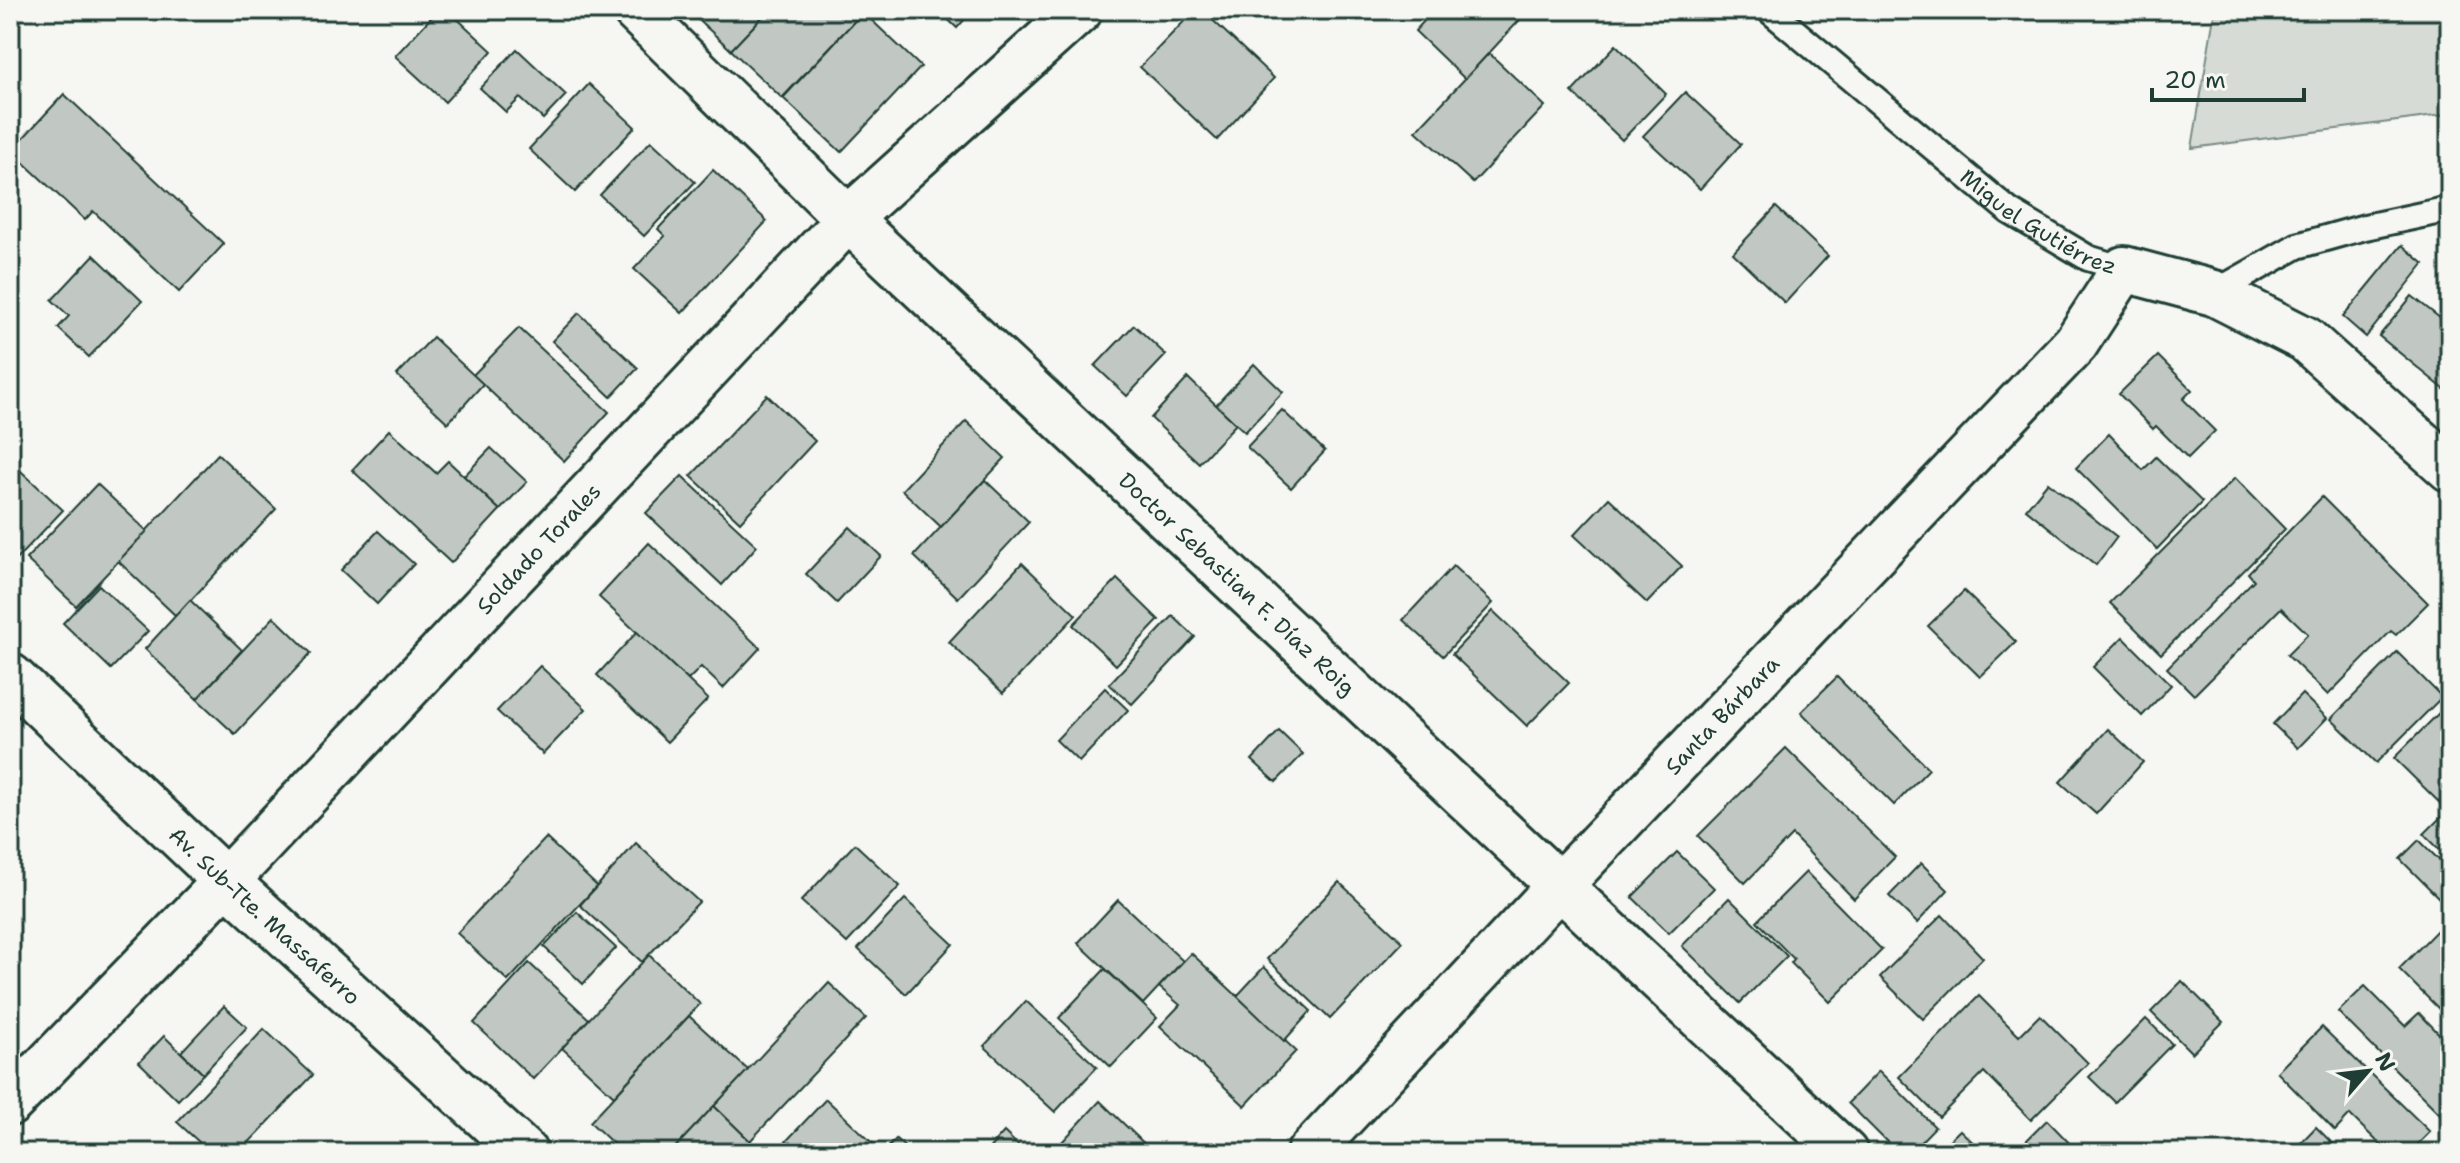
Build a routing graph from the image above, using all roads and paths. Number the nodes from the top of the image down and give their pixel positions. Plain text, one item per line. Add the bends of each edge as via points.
1 (635, 10) edge
2 (1080, 10) edge
3 (1769, 10) edge
4 (2450, 209) edge
5 (848, 219) junction
6 (2124, 269) junction
7 (2214, 293) junction
8 (2450, 469) edge
9 (10, 676) edge
10 (226, 881) junction
11 (1560, 885) junction
12 (10, 1103) edge
13 (525, 1153) edge
14 (1309, 1153) edge
15 (1845, 1153) edge

1 - 5 street, Doctor Sebastian F. Díaz Roig
2 - 5 street, Soldado Torales
3 - 6 lane, Miguel Gutiérrez via 2009,211 2088,258
4 - 7 lane via 2297,246
5 - 10 street, Soldado Torales
5 - 11 street, Doctor Sebastian F. Díaz Roig
6 - 7 street, Miguel Gutiérrez
6 - 11 street, Santa Bárbara via 2076,343
7 - 8 street, Miguel Gutiérrez via 2305,339
9 - 10 street, Av. Sub-Tte. Massaferro
10 - 12 street, Soldado Torales
10 - 13 street, Av. Sub-Tte. Massaferro
11 - 14 street, Santa Bárbara
11 - 15 street, Doctor Sebastian F. Díaz Roig

